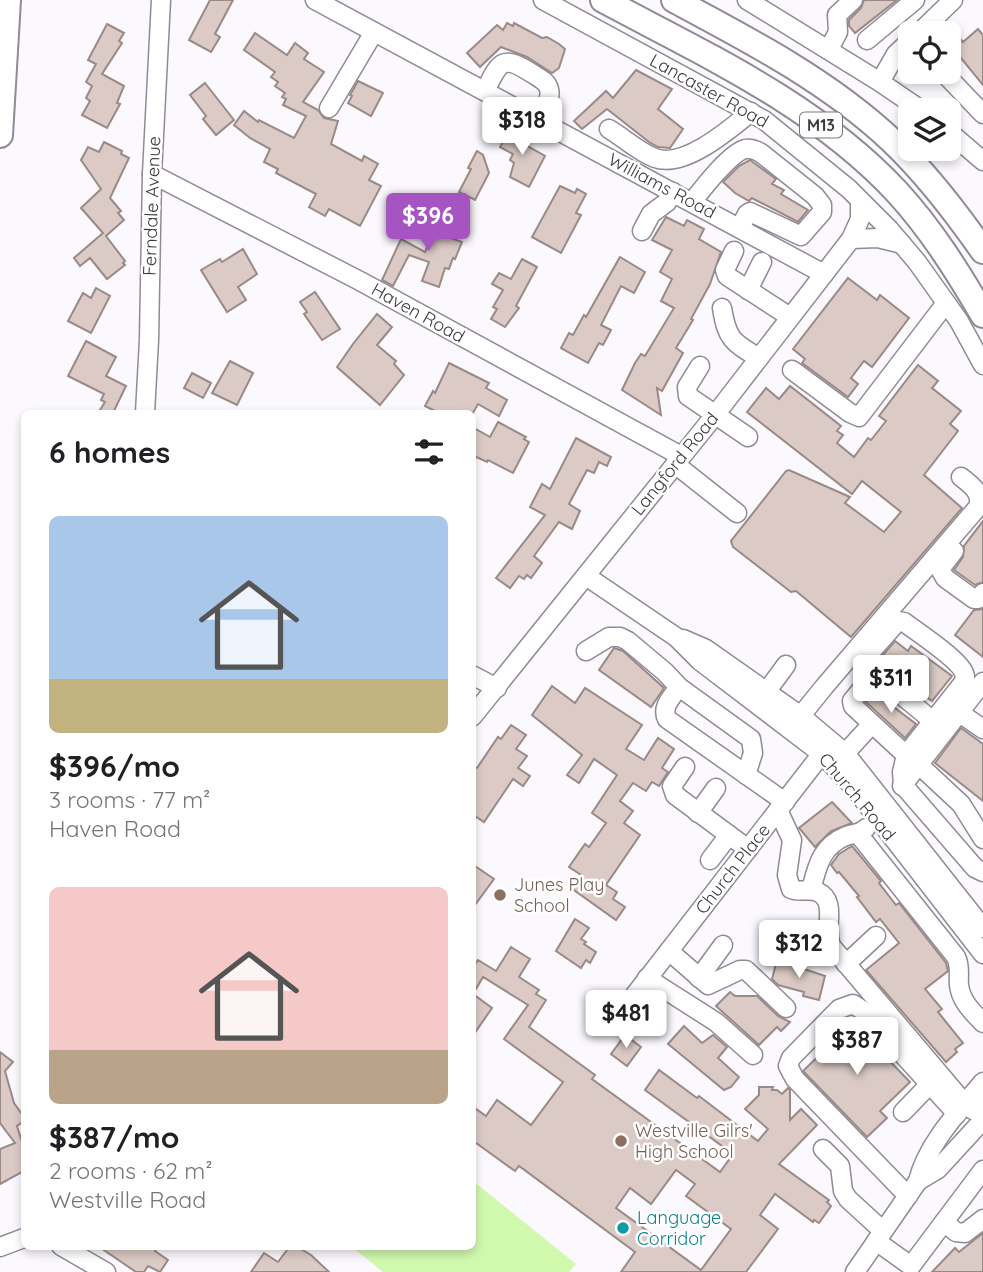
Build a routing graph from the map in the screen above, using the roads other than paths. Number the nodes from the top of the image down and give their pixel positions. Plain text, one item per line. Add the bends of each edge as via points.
1 (8, 0) edge
2 (161, 0) edge
3 (315, 0) edge
4 (543, 0) edge
5 (603, 0) edge
6 (674, 0) edge
7 (747, 0) edge
8 (853, 0) edge
9 (915, 0) edge
10 (953, 0) edge
11 (931, 21) edge
12 (888, 22) junction
13 (898, 29) edge
14 (374, 32) junction
15 (867, 40) dead end
16 (829, 49) junction
17 (898, 52) edge
18 (880, 82) junction
19 (954, 84) edge
20 (485, 91) junction
21 (903, 98) edge
22 (329, 108) dead end
23 (751, 113) junction
24 (983, 114) edge
25 (539, 120) junction
26 (609, 129) dead end
27 (0, 135) edge
28 (961, 142) edge
29 (983, 161) edge
30 (152, 174) junction
31 (673, 192) junction
32 (692, 202) junction
33 (860, 202) junction
34 (740, 228) junction
35 (642, 230) dead end
36 (851, 239) junction
37 (902, 244) junction
38 (734, 251) dead end
39 (983, 251) edge
40 (762, 262) dead end
41 (824, 274) junction
42 (748, 290) junction
43 (946, 303) junction
44 (722, 308) dead end
45 (983, 315) edge
46 (790, 317) junction
47 (759, 358) junction
48 (983, 365) edge
49 (700, 366) dead end
50 (792, 370) dead end
51 (145, 410) edge
52 (715, 415) junction
53 (748, 437) dead end
54 (678, 460) junction
55 (961, 477) dead end
56 (734, 510) dead end
57 (983, 516) edge
58 (586, 576) junction
59 (983, 593) edge
60 (586, 651) dead end
61 (786, 665) dead end
62 (874, 674) junction
63 (476, 677) edge
64 (983, 682) edge
65 (679, 687) junction
66 (497, 688) junction
67 (762, 698) junction
68 (953, 708) junction
69 (476, 712) edge
70 (933, 721) junction
71 (796, 722) junction
72 (980, 722) edge
73 (871, 725) junction
74 (833, 754) junction
75 (912, 760) junction
76 (685, 767) dead end
77 (746, 775) junction
78 (903, 785) junction
79 (716, 788) dead end
80 (782, 806) junction
81 (882, 812) junction
82 (698, 813) junction
83 (729, 835) junction
84 (859, 835) junction
85 (983, 839) edge
86 (748, 849) junction
87 (710, 860) dead end
88 (983, 872) edge
89 (811, 890) junction
90 (983, 901) edge
91 (964, 902) junction
92 (982, 925) edge
93 (876, 936) dead end
94 (723, 945) dead end
95 (668, 951) junction
96 (983, 954) edge
97 (846, 964) junction
98 (648, 978) junction
99 (699, 978) junction
100 (634, 996) dead end
101 (786, 1009) dead end
102 (983, 1023) edge
103 (753, 1055) dead end
104 (983, 1082) edge
105 (930, 1084) junction
106 (983, 1102) edge
107 (961, 1109) junction
108 (903, 1112) dead end
109 (983, 1120) edge
110 (823, 1149) dead end
111 (983, 1170) edge
112 (913, 1188) junction
113 (983, 1219) edge
114 (944, 1222) junction
115 (879, 1236) junction
116 (21, 1239) edge
117 (0, 1247) edge
118 (68, 1250) edge
119 (909, 1269) edge
120 (106, 1272) edge
121 (855, 1272) edge

1 - 27 highway
2 - 30 street, Ferndale Avenue
3 - 14 street, Williams Road
4 - 23 street, Lancaster Road
5 - 45 highway, M13 via 741,73 851,149 897,191 927,227
6 - 39 highway, M13 via 779,59 870,122 944,196
7 - 16 street
8 - 16 street via 836,15 838,32
9 - 12 street
10 - 11 street
12 - 13 street
12 - 15 street
14 - 20 street, Williams Road
14 - 22 street
16 - 18 street
17 - 18 street
18 - 21 street
19 - 24 street
20 - 25 street, Williams Road
20 - 25 street via 497,69 514,62 549,87 550,96
23 - 26 street via 698,149 664,160
23 - 33 street, Lancaster Road via 785,136
25 - 31 street, Williams Road
28 - 29 street
30 - 51 street, Ferndale Avenue
30 - 54 street, Haven Road via 360,281
31 - 32 street, Williams Road
31 - 35 street via 650,214
32 - 34 street, Williams Road
32 - 34 street via 733,157 750,149 761,153 822,205 822,212 801,236 750,212
33 - 36 street, Langford Road via 860,219
33 - 37 street, Lancaster Road
34 - 41 street, Williams Road
36 - 37 street via 878,238
36 - 41 street, Langford Road
37 - 43 street, Lancaster Road
38 - 42 street via 725,274
40 - 42 street
41 - 46 street, Langford Road
42 - 46 street
43 - 48 street, Lancaster Road
43 - 50 street via 859,417
44 - 47 street via 733,342
46 - 47 street, Langford Road
47 - 52 street, Langford Road
49 - 52 street via 686,392
52 - 53 street
52 - 54 street, Langford Road
54 - 56 street, Haven Road
54 - 58 street, Langford Road
55 - 71 street via 979,494 978,507
57 - 59 street via 940,569 974,599
58 - 66 street, Langford Road
58 - 67 street, Church Road via 676,637 706,649
60 - 65 street via 609,637 620,637
61 - 67 street
62 - 68 street via 865,659 901,621 963,670 965,678
62 - 70 street
62 - 73 street via 852,704
63 - 66 street
64 - 68 street
65 - 77 street via 751,739 753,753
65 - 77 street via 666,707 667,719
66 - 69 street, Langford Road
67 - 71 street, Church Road
68 - 70 street
68 - 72 street
68 - 75 street
70 - 75 street
71 - 74 street, Church Road
73 - 74 street, Church Place
73 - 75 street
74 - 80 street, Church Place
74 - 81 street, Church Road
75 - 78 street
75 - 85 street via 961,804
76 - 82 street via 672,789
77 - 80 street
78 - 81 street
78 - 88 street
79 - 82 street
80 - 86 street, Church Place
80 - 89 street via 792,840 788,885 795,891
81 - 84 street
81 - 91 street, Church Road
81 - 96 street, Church Road
82 - 83 street
83 - 86 street
83 - 87 street
84 - 89 street via 844,837 822,853
84 - 102 street via 956,957 962,996
86 - 95 street, Church Place
89 - 97 street via 827,901 827,939
90 - 91 street
91 - 92 street, Church Road
93 - 97 street
94 - 99 street
95 - 98 street, Church Place
95 - 99 street
97 - 107 street
98 - 100 street, Church Place
98 - 103 street via 716,1022
99 - 101 street via 712,985 746,970
104 - 107 street
105 - 107 street
105 - 108 street
105 - 112 street via 853,1004 839,1009 789,1061 796,1079
106 - 107 street via 973,1110
107 - 112 street via 923,1163
109 - 112 street via 939,1169
110 - 115 street via 839,1166 848,1199
111 - 114 street
112 - 115 street
113 - 114 street via 965,1233
114 - 119 street
115 - 119 street
115 - 121 street
116 - 117 street
118 - 120 street

